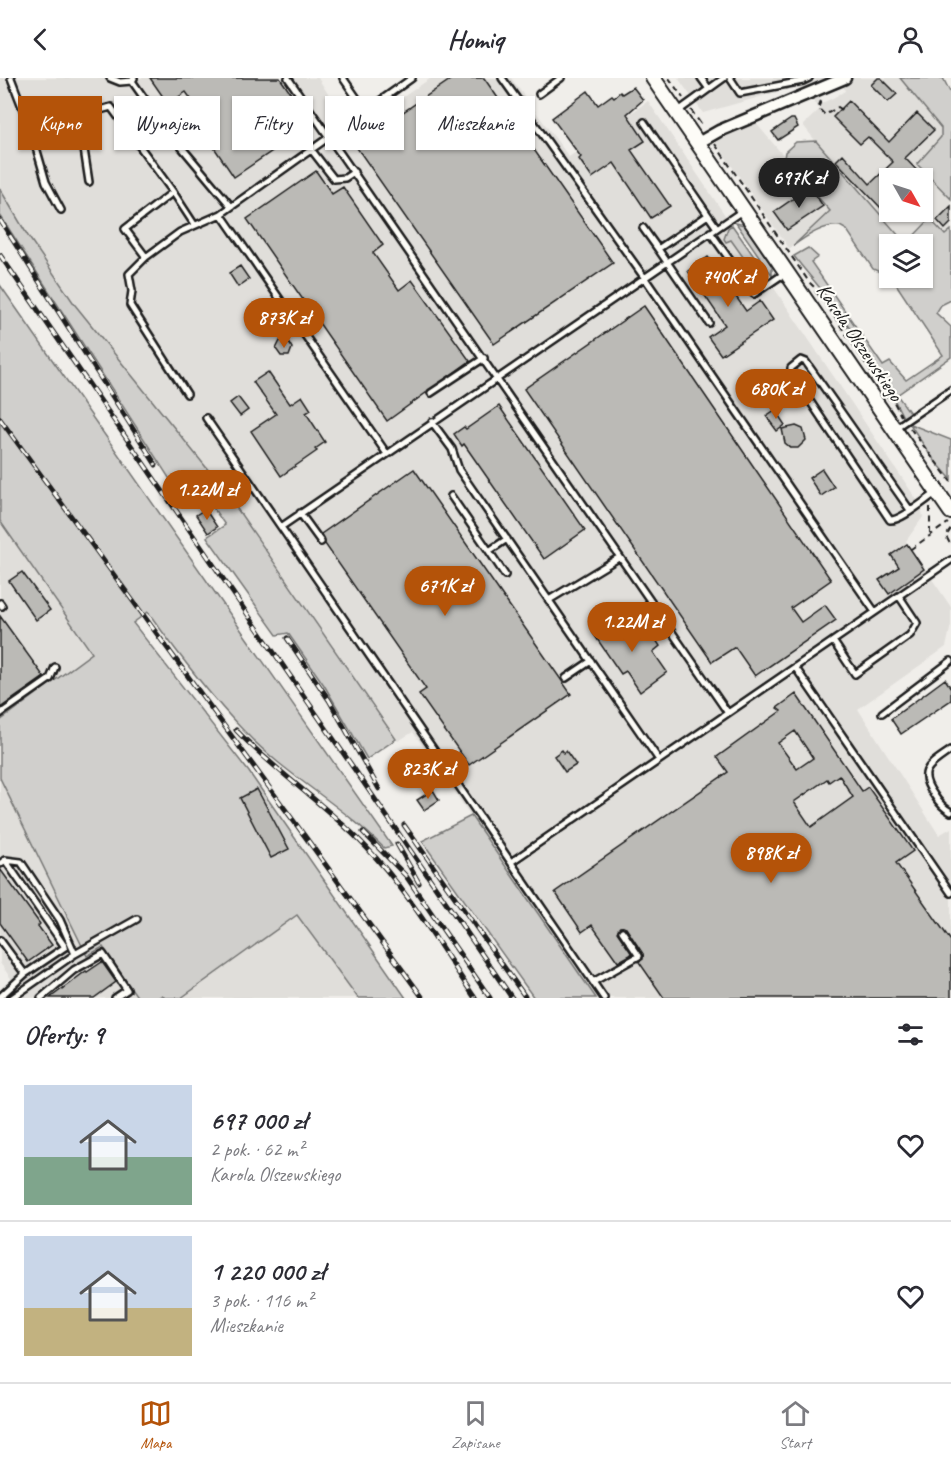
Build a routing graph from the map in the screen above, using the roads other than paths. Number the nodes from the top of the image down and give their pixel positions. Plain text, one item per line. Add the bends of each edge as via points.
1 (11, 78) edge
2 (110, 78) edge
3 (288, 78) edge
4 (343, 78) edge
5 (412, 78) edge
6 (502, 78) edge
7 (561, 78) edge
8 (653, 78) edge
9 (701, 78) edge
10 (724, 78) edge
11 (730, 78) edge
12 (809, 78) edge
13 (845, 78) edge
14 (133, 80) edge
15 (709, 89) junction
16 (539, 94) dead end
17 (355, 96) edge
18 (386, 96) edge
19 (682, 108) junction
20 (644, 122) dead end
21 (325, 131) edge
22 (704, 140) junction
23 (307, 150) edge
24 (312, 150) edge
25 (339, 150) edge
26 (354, 172) junction
27 (89, 182) dead end
28 (173, 192) junction
29 (230, 205) junction
30 (61, 210) dead end
31 (744, 210) junction
32 (221, 214) junction
33 (708, 215) junction
34 (194, 224) junction
35 (643, 228) dead end
36 (717, 228) junction
37 (710, 232) junction
38 (680, 234) junction
39 (689, 247) junction
40 (658, 249) junction
41 (146, 256) junction
42 (667, 261) junction
43 (786, 272) junction
44 (644, 277) junction
45 (709, 323) dead end
46 (484, 358) junction
47 (497, 378) junction
48 (951, 390) edge
49 (431, 393) dead end
50 (187, 394) dead end
51 (206, 418) dead end
52 (432, 422) junction
53 (899, 425) junction
54 (387, 454) junction
55 (937, 492) junction
56 (451, 496) dead end
57 (910, 510) junction
58 (300, 513) junction
59 (950, 517) edge
60 (281, 527) junction
61 (507, 539) junction
62 (321, 542) dead end
63 (489, 551) junction
64 (620, 556) junction
65 (951, 560) edge
66 (505, 575) dead end
67 (899, 596) junction
68 (549, 600) junction
69 (875, 612) junction
70 (833, 641) junction
71 (591, 661) junction
72 (951, 661) edge
73 (55, 667) dead end
74 (795, 667) junction
75 (566, 678) dead end
76 (728, 713) junction
77 (882, 713) dead end
78 (0, 714) edge
79 (951, 750) edge
80 (659, 760) junction
81 (951, 812) edge
82 (2, 862) edge
83 (511, 862) junction
84 (951, 894) edge
85 (137, 919) dead end
86 (622, 931) dead end
87 (0, 940) edge
88 (68, 945) junction
89 (75, 954) junction
90 (25, 975) junction
91 (593, 982) junction
92 (0, 997) edge
93 (12, 998) edge
94 (41, 998) edge
95 (115, 998) edge
96 (604, 998) edge

1 - 30 lane via 46,182
2 - 14 lane via 120,82
3 - 21 lane
4 - 17 lane
5 - 18 lane
6 - 44 lane
7 - 16 lane
8 - 19 street, Karola Olszewskiego
9 - 15 lane
10 - 15 lane
11 - 12 lane via 740,93
13 - 22 street
14 - 29 lane via 163,125
15 - 19 lane
19 - 22 street, Karola Olszewskiego
20 - 33 lane
22 - 31 street, Karola Olszewskiego
23 - 29 lane
24 - 26 lane via 334,179
25 - 26 lane
26 - 46 lane
27 - 28 lane via 79,116 111,107
28 - 34 lane
28 - 41 lane via 124,229
29 - 32 lane
31 - 36 lane
31 - 43 street, Karola Olszewskiego
32 - 34 lane
32 - 54 lane
33 - 36 lane
33 - 38 lane
34 - 41 lane
35 - 40 lane
36 - 37 lane
37 - 39 lane
37 - 43 lane via 754,294
38 - 39 lane
38 - 40 lane
39 - 42 lane
40 - 42 lane
41 - 50 lane via 129,274 130,305
42 - 44 lane
42 - 45 lane
43 - 53 street, Karola Olszewskiego
44 - 47 lane
44 - 69 lane
46 - 47 lane
46 - 49 lane
47 - 52 lane
47 - 64 lane
48 - 53 lane
51 - 60 lane
52 - 54 lane
52 - 61 lane via 452,449 459,470
53 - 55 street, Karola Olszewskiego
54 - 58 lane
55 - 57 lane
55 - 59 street, Karola Olszewskiego
56 - 63 lane
57 - 57 lane via 895,520 888,518 791,374 793,364 806,362
58 - 60 lane
58 - 62 lane
60 - 83 lane
61 - 63 lane
61 - 68 lane
63 - 66 lane
64 - 68 lane
64 - 76 lane
65 - 67 lane
67 - 69 lane
67 - 70 lane via 917,623 910,635 855,674
68 - 71 lane
69 - 70 lane
70 - 74 lane
71 - 75 lane
71 - 80 lane
72 - 77 lane
73 - 78 lane via 50,679
74 - 76 lane
74 - 84 lane
76 - 80 lane
79 - 81 lane via 933,762 925,783 943,808
80 - 83 lane
82 - 88 lane
82 - 88 lane via 21,862 60,921
83 - 91 lane
85 - 89 lane
86 - 91 lane via 639,956
87 - 90 lane
88 - 89 lane
88 - 90 lane
89 - 93 lane
90 - 92 lane
91 - 96 lane
94 - 95 lane via 74,970 103,954 127,990

